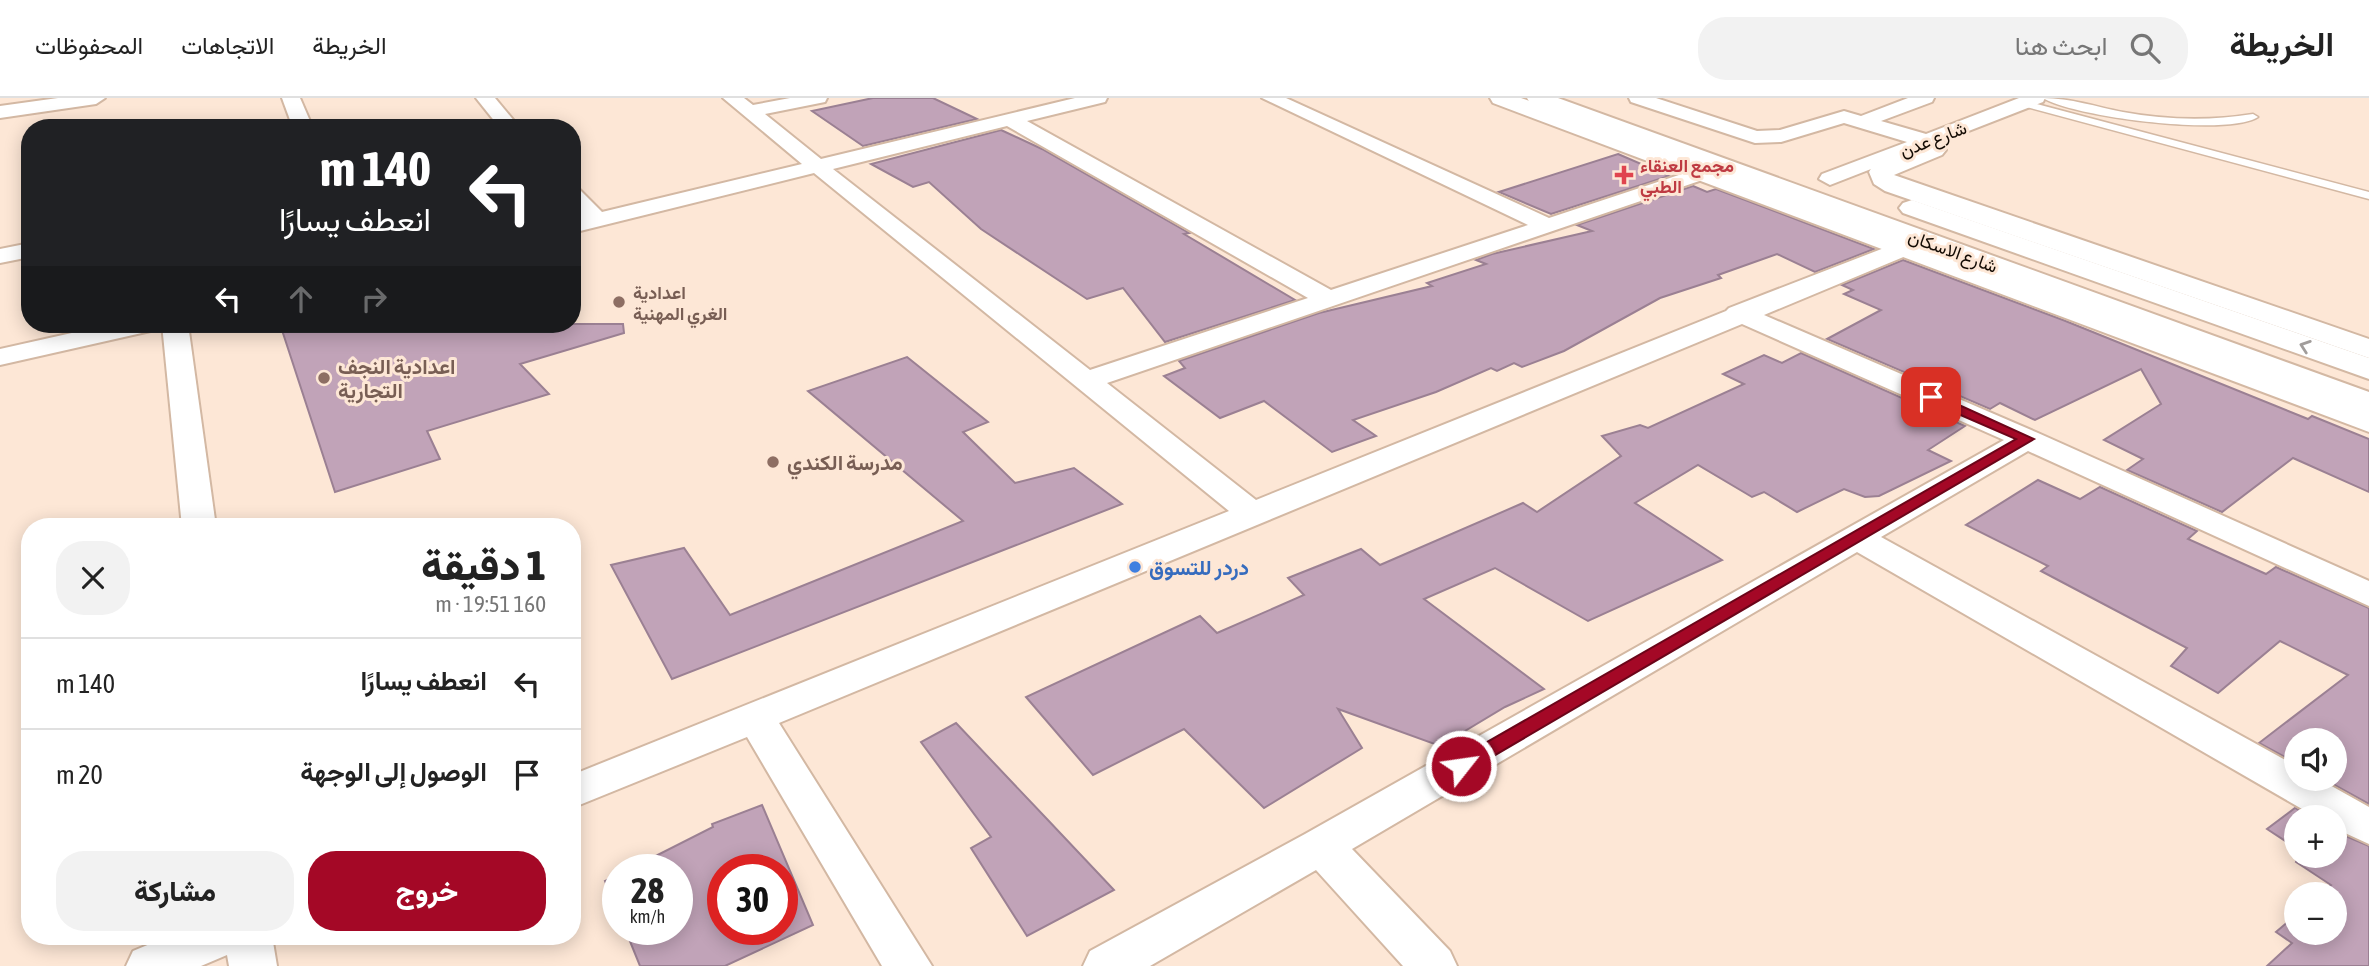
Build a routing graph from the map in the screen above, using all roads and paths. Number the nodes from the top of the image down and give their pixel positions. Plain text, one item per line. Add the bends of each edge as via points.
1 (96, 98) edge
2 (291, 98) edge
3 (485, 98) edge
4 (818, 98) edge
5 (1098, 98) edge
6 (1271, 98) edge
7 (1501, 98) edge
8 (1538, 98) edge
9 (1598, 98) edge
10 (1638, 98) edge
11 (1925, 98) edge
12 (2048, 98) edge
13 (2029, 101) edge
14 (740, 105) edge
15 (0, 113) edge
16 (2253, 117) dead end
17 (299, 119) edge
18 (502, 119) edge
19 (1009, 119) junction
20 (1863, 122) junction
21 (1927, 141) junction
22 (820, 167) junction
23 (1735, 171) junction
24 (1830, 179) junction
25 (2369, 195) edge
26 (581, 204) edge
27 (597, 220) junction
28 (581, 224) edge
29 (1546, 225) junction
30 (1905, 248) junction
31 (21, 252) edge
32 (0, 256) edge
33 (1328, 299) junction
34 (2080, 305) junction
35 (1738, 313) junction
36 (106, 333) edge
37 (176, 333) edge
38 (2369, 349) edge
39 (0, 357) edge
40 (2369, 369) edge
41 (1086, 381) junction
42 (2369, 403) edge
43 (2369, 422) edge
44 (2027, 439) junction
45 (1252, 513) junction
46 (198, 518) edge
47 (1856, 537) junction
48 (2369, 595) edge
49 (755, 717) junction
50 (581, 788) edge
51 (2369, 827) edge
52 (1321, 846) junction
53 (200, 945) edge
54 (250, 945) edge
55 (150, 966) edge
56 (253, 966) edge
57 (908, 966) edge
58 (1107, 966) edge
59 (1433, 966) edge

1 - 15 street
2 - 17 street
3 - 18 street
4 - 14 street
5 - 19 street
6 - 29 street
7 - 23 main road
8 - 23 main road, شارع الاسكان
9 - 23 main road, شارع الاسكان
10 - 20 street via 1755,137 1781,136 1837,117
11 - 20 street, شارع عدن
12 - 16 lane via 2126,117 2223,124
13 - 21 street, شارع عدن
13 - 25 lane
14 - 22 street
19 - 22 street
19 - 33 street
20 - 21 street
20 - 23 street, شارع عدن
21 - 24 street, شارع عدن
21 - 38 main road via 1934,150 1885,169 1883,179
22 - 27 street
22 - 41 street
23 - 24 main road, شارع الاسكان
23 - 29 street, شارع عدن
23 - 30 main road
23 - 34 main road, شارع الاسكان
40 -> 24 main road, شارع الاسكان
26 - 27 street
27 - 28 street
29 - 33 street, شارع عدن
30 - 34 main road
30 - 35 street
31 - 32 street
33 - 41 street, شارع عدن
34 - 42 main road, شارع الاسكان
34 - 43 main road
35 - 44 street
35 - 45 street
36 - 39 street
37 - 46 street
41 - 45 street
44 - 47 street
44 - 48 street
45 - 49 street
47 - 51 street
47 - 52 street
49 - 50 street
49 - 57 street
52 - 58 street
52 - 59 street
53 - 55 street
54 - 56 street

